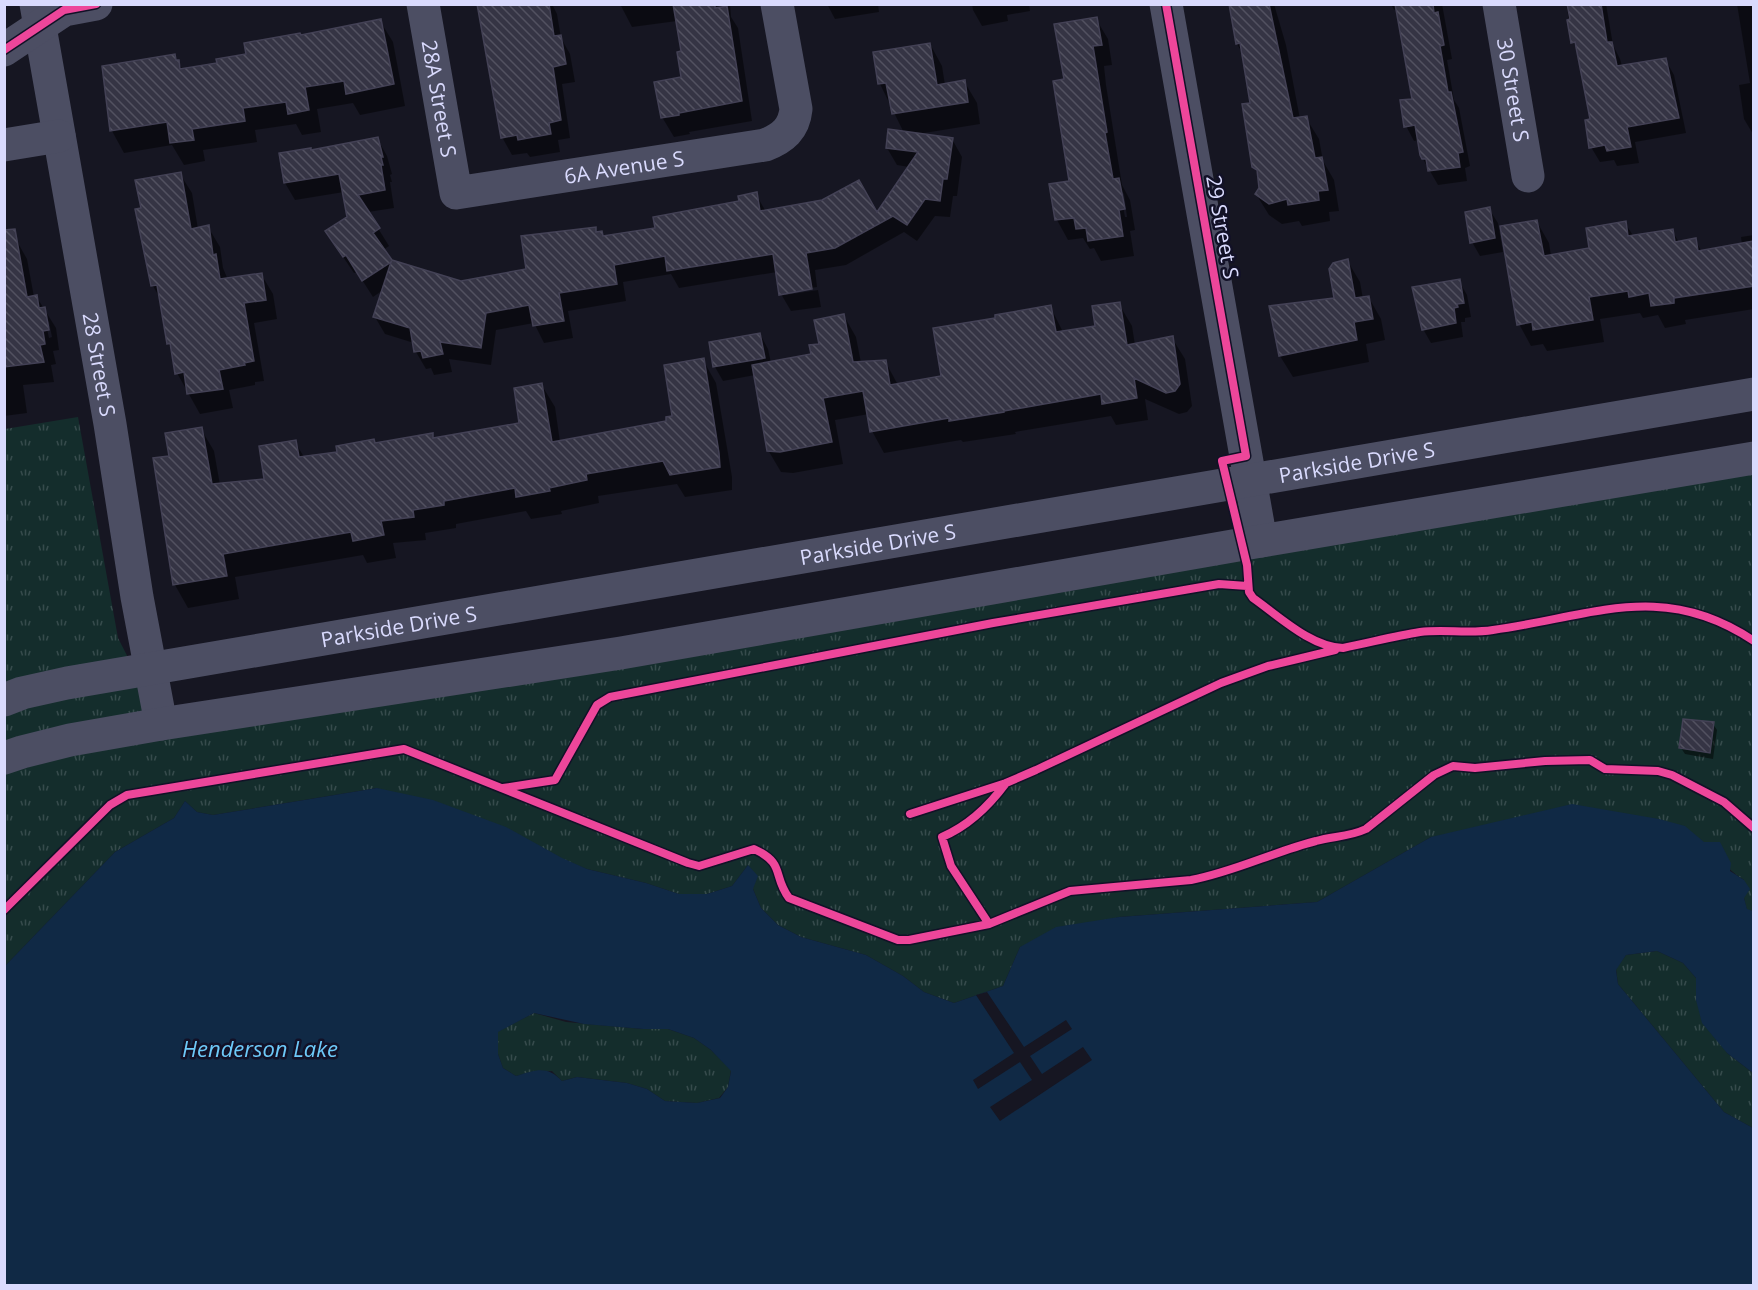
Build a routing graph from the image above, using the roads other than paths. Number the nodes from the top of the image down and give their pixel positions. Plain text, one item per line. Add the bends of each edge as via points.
1 (96, 4) edge
2 (423, 4) edge
3 (777, 4) edge
4 (1166, 4) edge
5 (1499, 4) edge
6 (38, 15) edge
7 (4, 50) edge
8 (59, 136) junction
9 (4, 145) edge
10 (1528, 176) dead end
11 (456, 193) joint
12 (1754, 394) edge
13 (1754, 458) edge
14 (1250, 481) junction
15 (1261, 541) junction
16 (150, 670) junction
17 (4, 700) edge
18 (161, 724) junction
19 (4, 758) edge

1 - 6 street
2 - 11 street, 28A Street S
3 - 11 street, 6A Avenue S via 796,109 795,120 781,139 765,145
4 - 14 street, 29 Street S
5 - 10 street, 30 Street S
6 - 7 street
6 - 8 street, 28 Street S
8 - 9 street
8 - 16 street, 28 Street S
12 - 14 street, Parkside Drive S
13 - 15 street
14 - 15 street, 29 Street S
14 - 16 street, Parkside Drive S
15 - 18 street via 633,651
16 - 17 street, Parkside Drive S via 32,691
16 - 18 street, 28 Street S
18 - 19 street via 70,740

